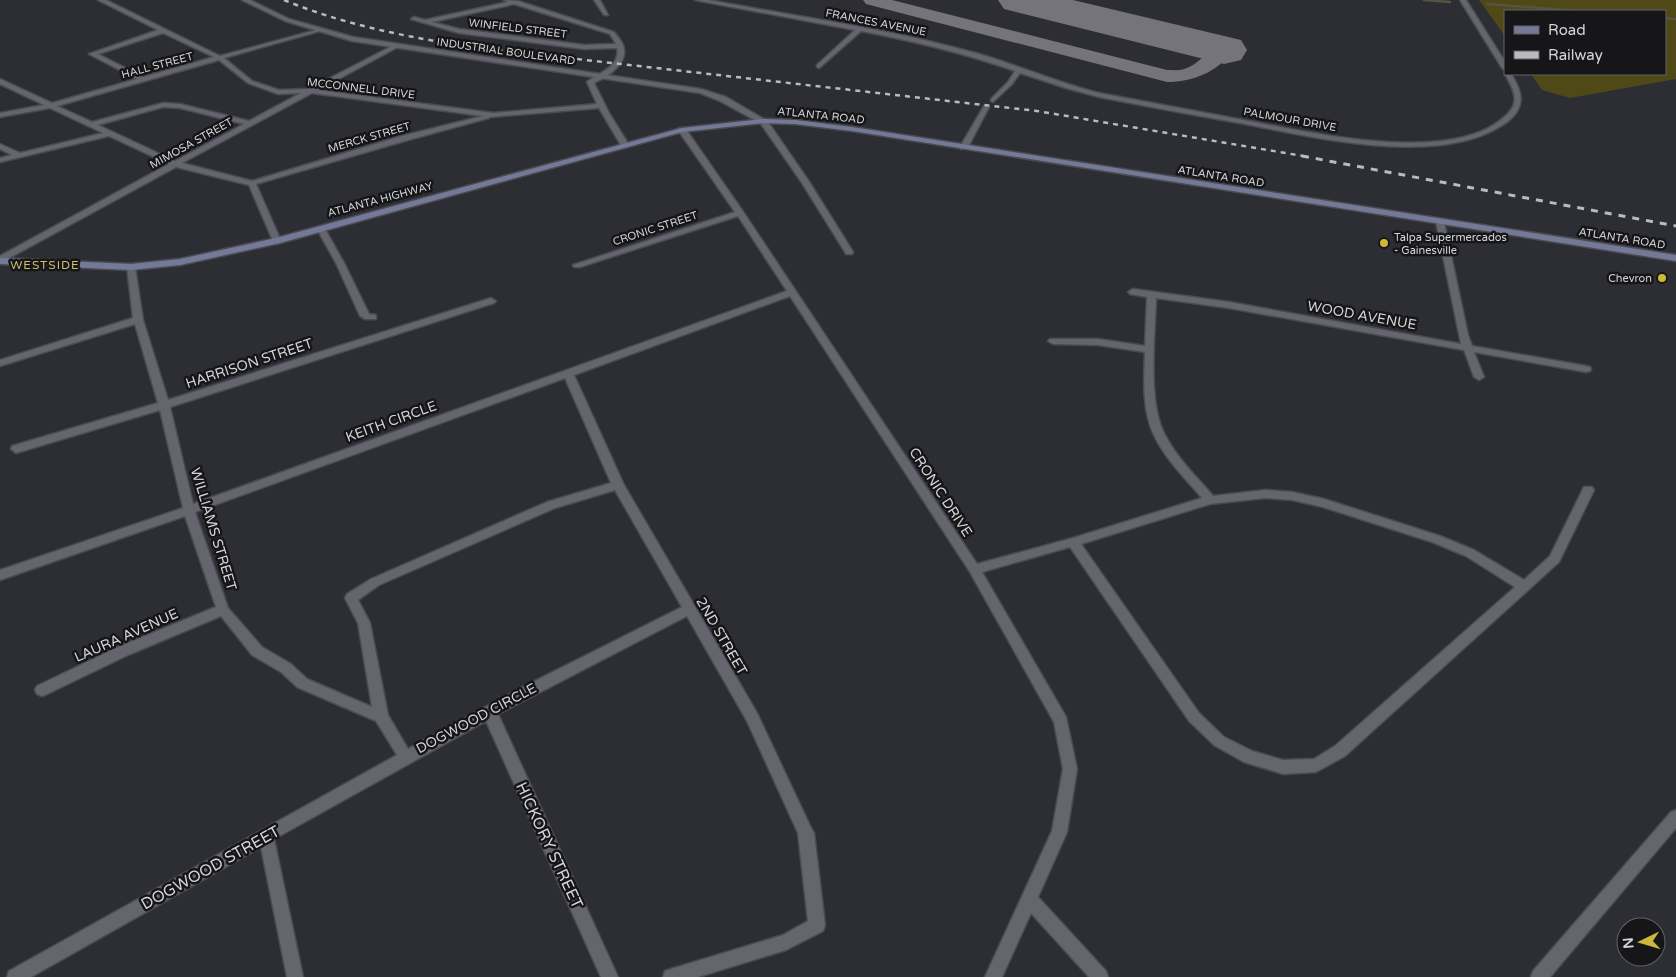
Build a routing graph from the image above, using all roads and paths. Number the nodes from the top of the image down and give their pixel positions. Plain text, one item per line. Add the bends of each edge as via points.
1 (101, 0) edge
2 (245, 0) edge
3 (507, 0) edge
4 (522, 0) edge
5 (537, 0) edge
6 (597, 0) edge
7 (698, 0) edge
8 (1463, 0) edge
9 (515, 2) junction
10 (543, 11) junction
11 (606, 14) dead end
12 (414, 19) dead end
13 (423, 22) junction
14 (861, 28) junction
15 (318, 30) junction
16 (162, 31) junction
17 (620, 46) junction
18 (394, 47) junction
19 (220, 58) junction
20 (819, 66) dead end
21 (1504, 66) edge
22 (1018, 71) junction
23 (1509, 75) edge
24 (603, 76) junction
25 (142, 79) junction
26 (0, 81) edge
27 (312, 91) junction
28 (993, 100) dead end
29 (48, 106) junction
30 (601, 106) junction
31 (986, 107) dead end
32 (494, 115) junction
33 (0, 116) edge
34 (763, 121) junction
35 (250, 123) junction
36 (93, 124) junction
37 (682, 130) junction
38 (111, 134) junction
39 (624, 145) junction
40 (0, 146) edge
41 (964, 147) junction
42 (18, 155) junction
43 (0, 160) edge
44 (175, 164) junction
45 (252, 183) junction
46 (740, 213) junction
47 (1440, 222) junction
48 (321, 229) junction
49 (277, 241) junction
50 (849, 252) dead end
51 (1676, 258) edge
52 (0, 261) edge
53 (576, 265) dead end
54 (131, 267) junction
55 (792, 292) junction
56 (1133, 292) dead end
57 (1152, 296) junction
58 (491, 301) dead end
59 (372, 317) dead end
60 (138, 320) junction
61 (1052, 341) dead end
62 (1468, 348) junction
63 (1150, 350) junction
64 (0, 363) edge
65 (1586, 369) dead end
66 (568, 373) junction
67 (1479, 377) dead end
68 (164, 405) junction
69 (16, 449) dead end
70 (618, 485) junction
71 (1588, 490) dead end
72 (1210, 500) junction
73 (189, 510) junction
74 (1074, 542) junction
75 (974, 569) junction
76 (0, 575) edge
77 (1524, 586) junction
78 (689, 609) junction
79 (223, 610) junction
80 (42, 690) dead end
81 (490, 713) junction
82 (381, 717) junction
83 (405, 756) junction
84 (1676, 818) edge
85 (266, 836) junction
86 (1029, 899) junction
87 (14, 977) edge
88 (295, 977) edge
89 (610, 977) edge
90 (672, 977) edge
91 (992, 977) edge
92 (1100, 977) edge
93 (1539, 977) edge

1 - 16 street, MCCONNELL DRIVE
2 - 15 street, INDUSTRIAL BOULEVARD via 287,20
3 - 9 street
4 - 9 street
5 - 10 street via 536,4
6 - 11 street
7 - 14 street, FRANCES AVENUE
8 - 21 street
9 - 10 street
9 - 13 street
10 - 17 street via 612,33
12 - 13 street, WINFIELD STREET
13 - 17 street, WINFIELD STREET via 459,31 584,47
14 - 20 street
14 - 22 street, FRANCES AVENUE via 938,44
15 - 18 street, INDUSTRIAL BOULEVARD
15 - 19 street, HALL STREET
16 - 19 street, MCCONNELL DRIVE
16 - 25 street via 92,54
17 - 24 street via 622,54 618,62
18 - 24 street, INDUSTRIAL BOULEVARD
18 - 27 street, MIMOSA STREET
19 - 25 street, HALL STREET
19 - 27 street, MCCONNELL DRIVE via 250,82 278,92
22 - 23 street, PALMOUR DRIVE via 1135,103 1325,137 1415,144 1466,138 1489,131 1505,121 1519,103
22 - 28 street
24 - 30 street via 590,82
24 - 34 street, INDUSTRIAL BOULEVARD via 701,90
25 - 29 street, HALL STREET
26 - 29 street
27 - 32 street, MCCONNELL DRIVE
27 - 35 street, MIMOSA STREET
29 - 33 street, HALL STREET
29 - 36 street
30 - 32 street, MCCONNELL DRIVE
30 - 39 street
31 - 41 street
32 - 45 street, MERCK STREET
34 - 37 main road, ATLANTA HIGHWAY
34 - 41 main road, ATLANTA ROAD via 842,128
34 - 50 street
35 - 36 street via 163,105
35 - 44 street, MIMOSA STREET
36 - 38 street
37 - 39 main road, ATLANTA HIGHWAY
37 - 46 street, CRONIC DRIVE
38 - 42 street
38 - 44 street
39 - 48 main road, ATLANTA HIGHWAY
40 - 42 street
41 - 47 main road, ATLANTA ROAD
42 - 43 street
44 - 45 street
44 - 52 street, MIMOSA STREET
45 - 49 street
46 - 53 street, CRONIC STREET
46 - 55 street, CRONIC DRIVE
47 - 51 main road, ATLANTA ROAD
47 - 62 street
48 - 49 main road, ATLANTA HIGHWAY
48 - 59 street via 365,316
49 - 54 main road, ATLANTA HIGHWAY via 180,262
52 - 54 main road, ATLANTA HIGHWAY
54 - 60 street, WILLIAMS STREET
55 - 66 street, KEITH CIRCLE
55 - 75 street, CRONIC DRIVE
56 - 57 street, WOOD AVENUE
57 - 62 street, WOOD AVENUE via 1229,305
57 - 63 street
58 - 68 street, HARRISON STREET
60 - 64 street
60 - 68 street, WILLIAMS STREET
61 - 63 street via 1098,342
62 - 65 street, WOOD AVENUE
62 - 67 street
63 - 72 street via 1152,415 1158,433
66 - 70 street, 2ND STREET
66 - 73 street, KEITH CIRCLE
68 - 69 street, HARRISON STREET
68 - 73 street, WILLIAMS STREET
70 - 78 street, 2ND STREET
70 - 82 street, DOGWOOD CIRCLE via 551,505 375,582 351,598 364,623
71 - 77 street via 1555,559
72 - 74 street
72 - 77 street via 1265,494 1324,503 1444,542 1470,553
73 - 76 street, KEITH CIRCLE
73 - 79 street, WILLIAMS STREET
74 - 75 street
74 - 77 street via 1194,717 1219,741 1249,757 1283,767 1316,765 1340,751
75 - 86 street, CRONIC DRIVE via 1061,721 1070,769 1059,832
78 - 81 street, DOGWOOD CIRCLE via 573,666
78 - 90 street, 2ND STREET via 752,718 806,833 817,925 786,942
79 - 80 street, LAURA AVENUE via 123,651
79 - 82 street, WILLIAMS STREET via 257,651 286,668 302,683
81 - 83 street, DOGWOOD CIRCLE
81 - 89 street, HICKORY STREET
82 - 83 street, DOGWOOD CIRCLE
83 - 85 street, DOGWOOD STREET
84 - 93 street
85 - 87 street, DOGWOOD STREET
85 - 88 street
86 - 91 street, CRONIC DRIVE
86 - 92 street

